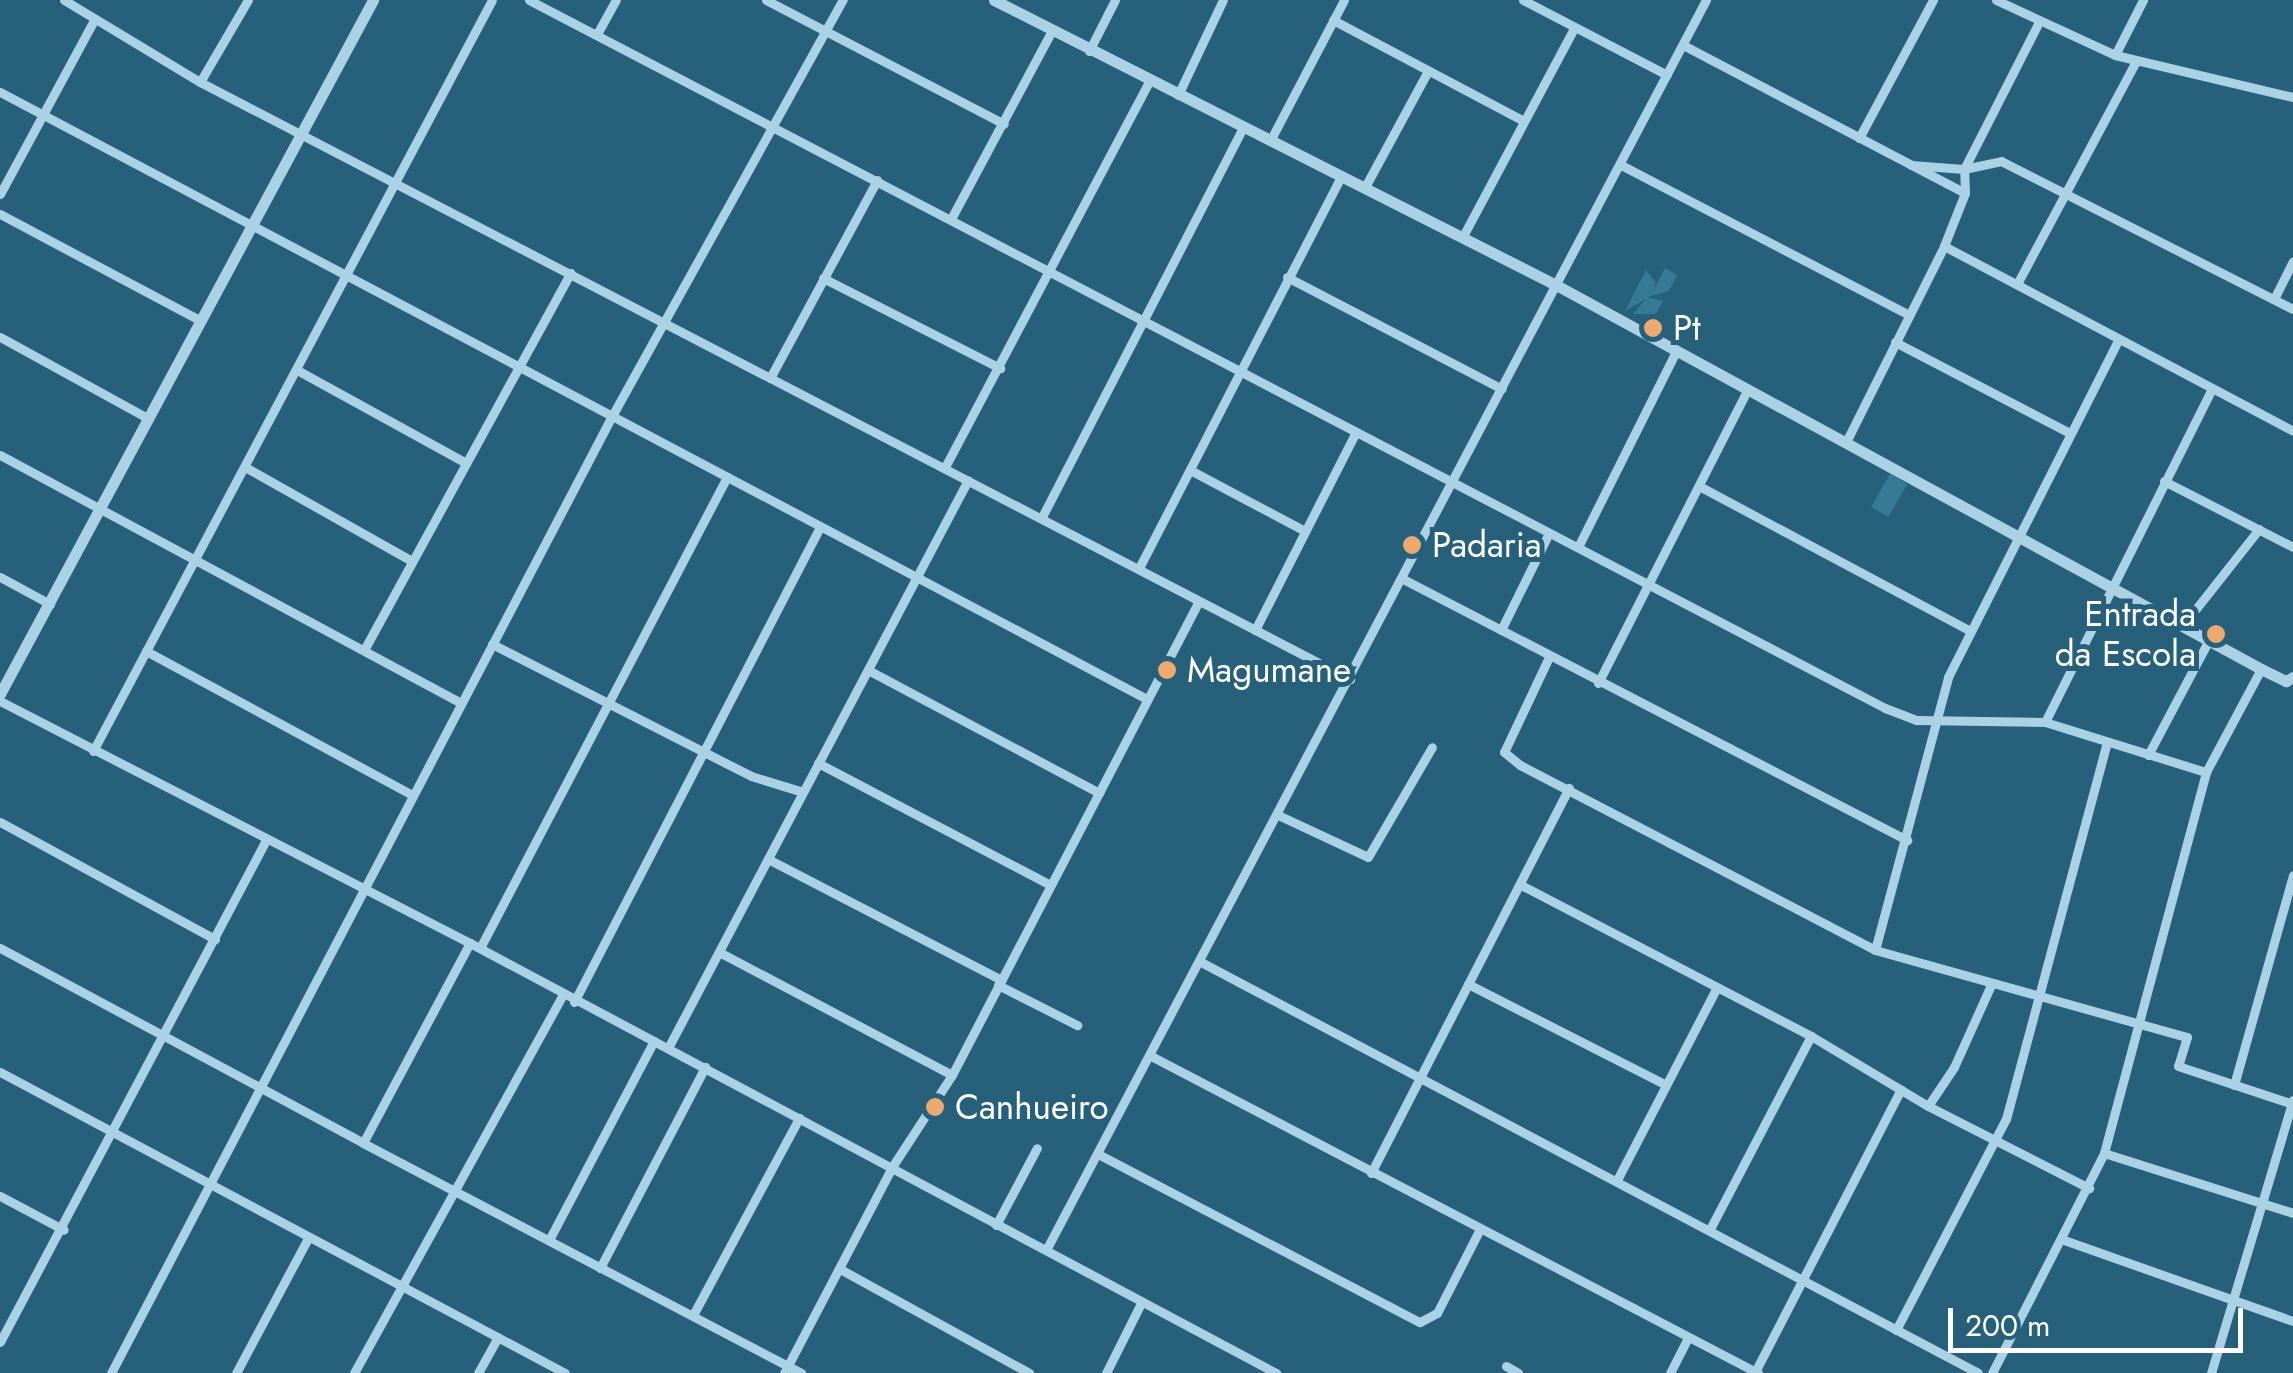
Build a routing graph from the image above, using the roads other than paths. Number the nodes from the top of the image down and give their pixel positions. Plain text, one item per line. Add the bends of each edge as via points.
1 (64, 0) edge
2 (93, 0) edge
3 (248, 0) edge
4 (373, 0) edge
5 (492, 0) edge
6 (529, 0) edge
7 (616, 0) edge
8 (766, 0) edge
9 (843, 0) edge
10 (1115, 0) edge
11 (1223, 0) edge
12 (1344, 0) edge
13 (1523, 0) edge
14 (1706, 0) edge
15 (1933, 0) edge
16 (1996, 0) edge
17 (2026, 0) edge
18 (2143, 0) edge
19 (998, 1) edge
20 (2019, 12) junction
21 (90, 17) junction
22 (1333, 20) junction
23 (2039, 22) junction
24 (1574, 28) junction
25 (826, 31) junction
26 (1051, 32) junction
27 (597, 34) junction
28 (1683, 45) junction
29 (1088, 51) junction
30 (2114, 54) junction
31 (2136, 61) junction
32 (1428, 71) junction
33 (1668, 74) junction
34 (1150, 80) junction
35 (200, 82) junction
36 (0, 92) edge
37 (1178, 95) junction
38 (2293, 97) edge
39 (41, 115) junction
40 (1524, 122) junction
41 (773, 124) junction
42 (1004, 124) junction
43 (1242, 130) junction
44 (301, 135) junction
45 (1860, 138) junction
46 (1270, 141) junction
47 (1620, 165) junction
48 (1912, 165) junction
49 (1964, 169) junction
50 (1341, 177) junction
51 (877, 180) junction
52 (395, 182) junction
53 (1365, 187) junction
54 (1965, 193) junction
55 (0, 194) edge
56 (2066, 194) junction
57 (0, 214) edge
58 (952, 217) junction
59 (253, 227) junction
60 (1462, 238) junction
61 (1944, 246) junction
62 (2293, 262) edge
63 (1050, 270) junction
64 (570, 273) junction
65 (346, 277) junction
66 (1287, 277) junction
67 (823, 278) junction
68 (2017, 284) junction
69 (1558, 286) junction
70 (2274, 300) junction
71 (2293, 310) edge
72 (1909, 315) junction
73 (1146, 320) junction
74 (201, 322) junction
75 (666, 322) junction
76 (0, 337) edge
77 (2119, 340) junction
78 (1896, 342) junction
79 (1676, 351) junction
80 (516, 368) junction
81 (1000, 368) junction
82 (297, 370) junction
83 (1241, 372) junction
84 (770, 378) junction
85 (2212, 388) junction
86 (1502, 389) junction
87 (1748, 389) junction
88 (612, 416) junction
89 (149, 419) junction
90 (2293, 431) edge
91 (2070, 433) junction
92 (1354, 434) junction
93 (1846, 442) junction
94 (0, 455) edge
95 (466, 463) junction
96 (244, 467) junction
97 (945, 467) junction
98 (1192, 471) junction
99 (726, 477) junction
100 (968, 480) junction
101 (2164, 480) junction
102 (1455, 482) junction
103 (1700, 486) junction
104 (99, 509) junction
105 (1042, 515) junction
106 (820, 528) junction
107 (2258, 529) junction
108 (1305, 530) junction
109 (1549, 533) junction
110 (2016, 534) junction
111 (2293, 547) edge
112 (1578, 548) junction
113 (193, 558) junction
114 (412, 561) junction
115 (1139, 568) junction
116 (0, 577) edge
117 (916, 577) junction
118 (1403, 579) junction
119 (1650, 585) junction
120 (2112, 585) junction
121 (1200, 601) junction
122 (50, 604) junction
123 (2184, 624) junction
124 (1255, 630) junction
125 (1500, 630) junction
126 (1970, 631) junction
127 (2210, 638) junction
128 (492, 644) junction
129 (364, 650) junction
130 (146, 651) junction
131 (1550, 657) junction
132 (868, 670) junction
133 (2262, 670) junction
134 (1350, 679) junction
135 (2291, 682) edge
136 (1598, 683) junction
137 (0, 698) edge
138 (1146, 699) junction
139 (610, 702) junction
140 (461, 703) junction
141 (1937, 721) junction
142 (2045, 722) junction
143 (2107, 743) junction
144 (1432, 746) dead end
145 (93, 751) junction
146 (704, 751) junction
147 (2148, 754) junction
148 (818, 763) junction
149 (2206, 772) junction
150 (1569, 788) junction
151 (803, 792) junction
152 (1100, 793) junction
153 (412, 794) junction
154 (1278, 814) junction
155 (0, 822) edge
156 (266, 840) junction
157 (1907, 840) junction
158 (768, 858) junction
159 (2293, 875) edge
160 (1050, 885) junction
161 (1521, 885) junction
162 (362, 886) junction
163 (215, 939) junction
164 (470, 943) junction
165 (0, 948) edge
166 (480, 948) junction
167 (1875, 950) junction
168 (718, 952) junction
169 (1200, 961) junction
170 (1000, 983) junction
171 (1992, 983) junction
172 (1468, 984) junction
173 (1716, 989) junction
174 (562, 996) junction
175 (2038, 999) junction
176 (574, 1002) junction
177 (1077, 1025) dead end
178 (2142, 1026) junction
179 (165, 1034) junction
180 (1811, 1036) junction
181 (654, 1041) junction
182 (668, 1048) junction
183 (1151, 1056) junction
184 (705, 1067) junction
185 (0, 1072) edge
186 (952, 1076) junction
187 (1423, 1076) junction
188 (1666, 1085) junction
189 (2234, 1085) junction
190 (261, 1087) junction
191 (1901, 1089) junction
192 (2293, 1103) edge
193 (1928, 1106) junction
194 (799, 1118) junction
195 (114, 1133) junction
196 (1997, 1142) junction
197 (363, 1143) junction
198 (1037, 1148) dead end
199 (2104, 1153) junction
200 (1098, 1154) junction
201 (892, 1166) junction
202 (1372, 1173) junction
203 (1616, 1180) junction
204 (210, 1185) junction
205 (2088, 1188) junction
206 (458, 1194) junction
207 (0, 1196) edge
208 (2259, 1202) junction
209 (2293, 1213) edge
210 (996, 1225) junction
211 (1480, 1229) junction
212 (64, 1230) junction
213 (1710, 1230) junction
214 (308, 1238) junction
215 (548, 1240) junction
216 (2064, 1240) junction
217 (1046, 1250) junction
218 (600, 1268) junction
219 (840, 1269) junction
220 (1804, 1279) junction
221 (404, 1290) junction
222 (2234, 1300) junction
223 (1142, 1301) junction
224 (693, 1315) junction
225 (2293, 1321) edge
226 (4, 1322) edge
227 (1896, 1330) junction
228 (498, 1337) junction
229 (1687, 1340) junction
230 (0, 1342) edge
231 (1506, 1366) dead end
232 (786, 1370) edge
233 (1757, 1372) edge
234 (111, 1373) edge
235 (236, 1373) edge
236 (354, 1373) edge
237 (478, 1373) edge
238 (565, 1373) edge
239 (801, 1373) edge
240 (1029, 1373) edge
241 (1106, 1373) edge
242 (1276, 1373) edge
243 (1518, 1373) edge
244 (1670, 1373) edge
245 (1978, 1373) edge
246 (1992, 1373) edge
247 (2211, 1373) edge

1 - 21 street
2 - 21 street
3 - 35 street
4 - 44 street
5 - 52 street
6 - 27 street
7 - 27 street
8 - 25 street
9 - 25 street
10 - 29 street
11 - 37 street
12 - 22 street
13 - 24 street
14 - 28 street
15 - 45 street
16 - 20 street
17 - 20 street
18 - 30 street
19 - 26 street
20 - 23 street
21 - 35 street
21 - 39 street
22 - 32 street
22 - 46 street
23 - 30 street
23 - 49 street
24 - 33 street
24 - 40 street
25 - 41 street
25 - 42 street
26 - 29 street
26 - 42 street
27 - 41 street
28 - 33 street
28 - 45 street
29 - 34 street
30 - 31 street
31 - 38 street
31 - 56 street
32 - 40 street
32 - 53 street
33 - 47 street
34 - 37 street
34 - 63 street
35 - 44 street
36 - 39 street
37 - 43 street
39 - 55 street
39 - 59 street
40 - 60 street
41 - 51 street
41 - 75 street
42 - 58 street
43 - 46 street
43 - 73 street
44 - 52 street
44 - 59 street
45 - 48 street
46 - 50 street
47 - 69 street
47 - 72 street
48 - 49 street
48 - 54 street
49 - 54 street
49 - 56 street via 2001,161
50 - 53 street
50 - 66 street
51 - 58 street
51 - 67 street
52 - 64 street
52 - 65 street
53 - 60 street
54 - 61 street
56 - 68 street
56 - 70 street
57 - 74 street
58 - 63 street
59 - 65 street
59 - 74 street
60 - 69 street
61 - 68 street
61 - 72 street
62 - 70 street
63 - 73 street
63 - 81 street
64 - 75 street
64 - 80 street
65 - 80 street
65 - 82 street
66 - 83 street
66 - 86 street
67 - 81 street
67 - 84 street
68 - 77 street
69 - 79 street
69 - 86 street
70 - 71 street
72 - 78 street
73 - 83 street
73 - 105 street
74 - 89 street
75 - 84 street
75 - 88 street
76 - 89 street
77 - 85 street
77 - 91 street
78 - 91 street
78 - 93 street
79 - 87 street
79 - 112 street
80 - 88 street
80 - 95 street
81 - 97 street
82 - 95 street
82 - 96 street
83 - 92 street
83 - 98 street
84 - 97 street
85 - 90 street
85 - 101 street
86 - 102 street
87 - 93 street
87 - 103 street
88 - 99 street
88 - 128 street
89 - 104 street
91 - 110 street
92 - 102 street
92 - 108 street
93 - 110 street
94 - 104 street
95 - 114 street
96 - 113 street
96 - 114 street
97 - 100 street
98 - 108 street
98 - 115 street
99 - 106 street
99 - 139 street
100 - 105 street
100 - 117 street
101 - 107 street
101 - 120 street
102 - 109 street
102 - 118 street
103 - 119 street
103 - 126 street
104 - 113 street
104 - 122 street
105 - 115 street
106 - 117 street
106 - 146 street
107 - 111 street
107 - 123 street
108 - 124 street
109 - 112 street
109 - 125 street
110 - 120 street
110 - 126 street
112 - 119 street
113 - 129 street
113 - 130 street
114 - 129 street
115 - 121 street
116 - 122 street
117 - 132 street
117 - 138 street
118 - 125 street
118 - 134 street
119 - 136 street
119 - 141 street via 1885,708
120 - 123 street
120 - 142 street
121 - 124 street
121 - 138 street
122 - 137 street
123 - 127 street
124 - 134 street
125 - 131 street
126 - 141 street
127 - 133 street
127 - 147 street
128 - 139 street
128 - 140 street
129 - 140 street
130 - 145 street
130 - 153 street
131 - 136 street
131 - 150 street via 1504,752
132 - 148 street
132 - 152 street
133 - 135 street
133 - 149 street
134 - 154 street
136 - 157 street
137 - 145 street
138 - 152 street
139 - 146 street
139 - 166 street
140 - 153 street
141 - 142 street
141 - 157 street
142 - 143 street
143 - 147 street
143 - 175 street
144 - 154 street via 1368,857
145 - 156 street
146 - 151 street via 750,776
146 - 176 street
147 - 149 street
148 - 151 street
148 - 160 street
149 - 178 street
150 - 161 street
150 - 167 street
151 - 158 street
152 - 160 street
153 - 162 street
154 - 169 street
155 - 163 street
156 - 162 street
156 - 163 street
157 - 167 street
158 - 168 street
158 - 170 street
159 - 189 street
160 - 170 street
161 - 172 street
161 - 173 street
162 - 164 street
162 - 190 street
163 - 179 street
164 - 166 street
164 - 197 street
165 - 179 street
166 - 174 street
167 - 171 street
168 - 182 street
168 - 186 street
169 - 183 street
169 - 187 street
170 - 177 street
170 - 186 street
171 - 175 street
171 - 193 street via 1954,1067
172 - 187 street
172 - 188 street
173 - 180 street
173 - 188 street
174 - 176 street
174 - 206 street
175 - 178 street
175 - 196 street
176 - 181 street
178 - 189 street via 2187,1037 2178,1066
178 - 199 street
179 - 190 street
179 - 195 street
180 - 191 street
180 - 213 street
181 - 182 street
181 - 215 street
182 - 184 street
183 - 200 street
183 - 202 street
184 - 194 street
184 - 218 street
185 - 195 street
186 - 201 street
187 - 202 street
187 - 203 street
188 - 203 street
189 - 192 street
190 - 197 street
190 - 204 street
191 - 193 street
191 - 220 street
192 - 208 street
193 - 196 street
194 - 201 street
194 - 224 street
195 - 204 street
195 - 212 street
196 - 205 street
196 - 227 street
197 - 206 street
198 - 210 street
199 - 205 street
199 - 208 street
200 - 211 street via 1420,1322 1437,1313
200 - 217 street
201 - 210 street
201 - 219 street
202 - 211 street
203 - 213 street
204 - 214 street
204 - 234 street
205 - 216 street
206 - 215 street
206 - 221 street
207 - 212 street
208 - 209 street
208 - 222 street
210 - 217 street
211 - 229 street
212 - 226 street
213 - 220 street
214 - 221 street
214 - 235 street
215 - 218 street
216 - 222 street
216 - 246 street
217 - 223 street
218 - 224 street
219 - 232 street
219 - 240 street
220 - 227 street
220 - 233 street
221 - 228 street
221 - 236 street
222 - 225 street
222 - 247 street
223 - 241 street
223 - 242 street
224 - 232 street
226 - 230 street
227 - 245 street
228 - 237 street
228 - 238 street
229 - 233 street
229 - 244 street
231 - 243 street
232 - 239 street

